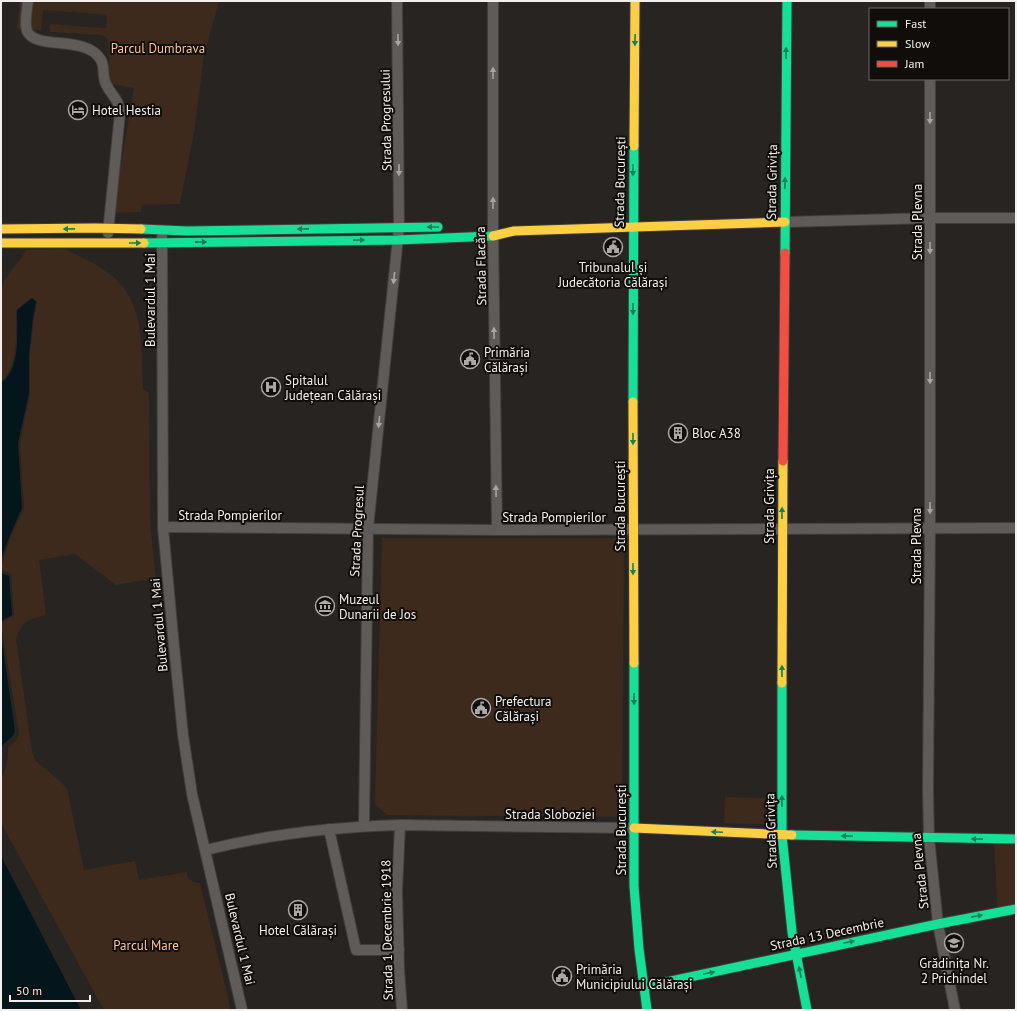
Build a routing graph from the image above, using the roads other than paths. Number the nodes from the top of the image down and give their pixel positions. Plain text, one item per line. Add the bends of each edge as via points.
1 (28, 1) edge
2 (397, 1) edge
3 (493, 1) edge
4 (635, 1) edge
5 (787, 1) edge
6 (930, 80) edge
7 (930, 218) junction
8 (1016, 218) edge
9 (784, 222) junction
10 (477, 227) dead end
11 (399, 228) junction
12 (446, 228) dead end
13 (633, 228) junction
14 (1, 229) edge
15 (108, 229) junction
16 (162, 230) junction
17 (493, 232) junction
18 (398, 240) junction
19 (108, 242) junction
20 (162, 242) junction
21 (1, 243) edge
22 (163, 527) junction
23 (368, 528) junction
24 (782, 528) junction
25 (930, 528) junction
26 (1016, 528) edge
27 (497, 530) junction
28 (633, 530) junction
29 (400, 825) junction
30 (364, 826) junction
31 (634, 828) junction
32 (329, 829) junction
33 (782, 835) junction
34 (929, 838) junction
35 (1016, 839) edge
36 (206, 850) junction
37 (1016, 909) edge
38 (938, 924) junction
39 (399, 950) junction
40 (796, 954) junction
41 (643, 987) junction
42 (242, 1010) edge
43 (402, 1010) edge
44 (647, 1010) edge
45 (807, 1010) edge
46 (955, 1010) edge

1 - 15 street via 26,26 31,37 74,44 93,51 101,60 105,83 119,104
2 -> 11 street, Strada Progresului
17 -> 3 street, Strada Flacăra
4 -> 13 main road, Strada București
9 -> 5 main road, Strada Grivița
6 -> 7 street, Strada Plevna
7 - 8 street
7 - 9 street
7 -> 25 street, Strada Plevna
9 - 13 main road
24 -> 9 main road, Strada Grivița
10 - 17 main road
12 -> 11 main road
11 -> 16 main road
11 - 18 street, Strada Progresului
13 - 17 main road
13 -> 28 main road, Strada București
15 -> 14 main road
15 - 16 main road
15 - 19 street
16 - 20 street, Bulevardul 1 Mai
17 - 18 main road
27 -> 17 street, Strada Flacăra
20 -> 18 main road
18 -> 23 street, Strada Progresul
19 -> 20 main road
19 - 21 main road
20 - 22 street, Bulevardul 1 Mai
22 - 23 street, Strada Pompierilor
22 - 36 street, Bulevardul 1 Mai via 183,735 192,794
23 - 27 street, Strada Pompierilor
23 - 30 street, Strada Progresul
24 - 25 street, Strada Pompierilor
24 - 28 street, Strada Pompierilor
33 -> 24 main road, Strada Grivița
25 - 26 street, Strada Pompierilor
25 - 34 street, Strada Plevna
27 - 28 street, Strada Pompierilor
28 -> 31 main road, Strada București
29 - 30 street, Strada Sloboziei
29 - 31 street, Strada Sloboziei
29 - 39 street, Strada 1 Decembrie 1918 via 396,891
30 - 32 street, Strada Sloboziei
33 -> 31 main road, Strada Sloboziei
31 - 41 main road, Strada București via 634,886
32 - 36 street, Strada Sloboziei via 243,840
32 - 39 street via 356,950
34 -> 33 main road, Strada Sloboziei
33 - 40 main road, Strada Grivița
35 -> 34 main road, Strada Sloboziei
34 - 38 street, Strada Plevna
36 - 42 street, Bulevardul 1 Mai
38 -> 37 main road, Strada 13 Decembrie
40 -> 38 main road, Strada 13 Decembrie
38 - 46 street, Strada Plevna
39 - 43 street, Strada 1 Decembrie 1918
41 -> 40 main road, Strada 13 Decembrie
45 -> 40 main road, Strada Grivița
41 - 44 main road, Strada București

